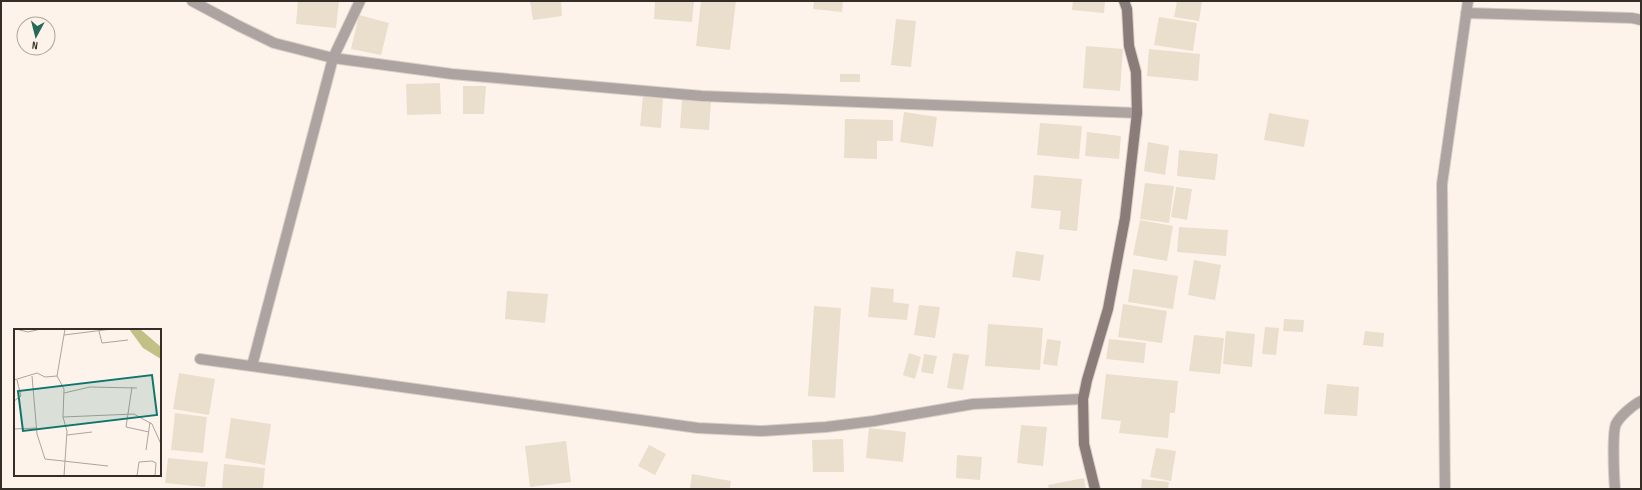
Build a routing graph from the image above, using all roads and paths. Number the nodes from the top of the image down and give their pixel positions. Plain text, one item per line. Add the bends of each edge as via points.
1 (192, 1) edge
2 (360, 1) edge
3 (1124, 1) edge
4 (1468, 1) edge
5 (1466, 13) junction
6 (1641, 20) edge
7 (333, 58) junction
8 (1137, 113) junction
9 (200, 359) dead end
10 (252, 366) junction
11 (1083, 399) junction
12 (1641, 401) edge
13 (1095, 489) edge
14 (1446, 489) edge
15 (1615, 489) edge

1 - 7 street via 274,43
2 - 7 street
3 - 8 street via 1127,9 1129,46 1136,72
4 - 5 street
5 - 6 street
5 - 14 street via 1442,184
7 - 8 street via 452,74 702,96
7 - 10 street
8 - 11 street via 1125,218 1114,279
9 - 10 street
10 - 11 street via 698,428 761,431 874,421 973,404
11 - 13 street via 1084,444
12 - 15 street via 1633,405 1616,425 1613,471

